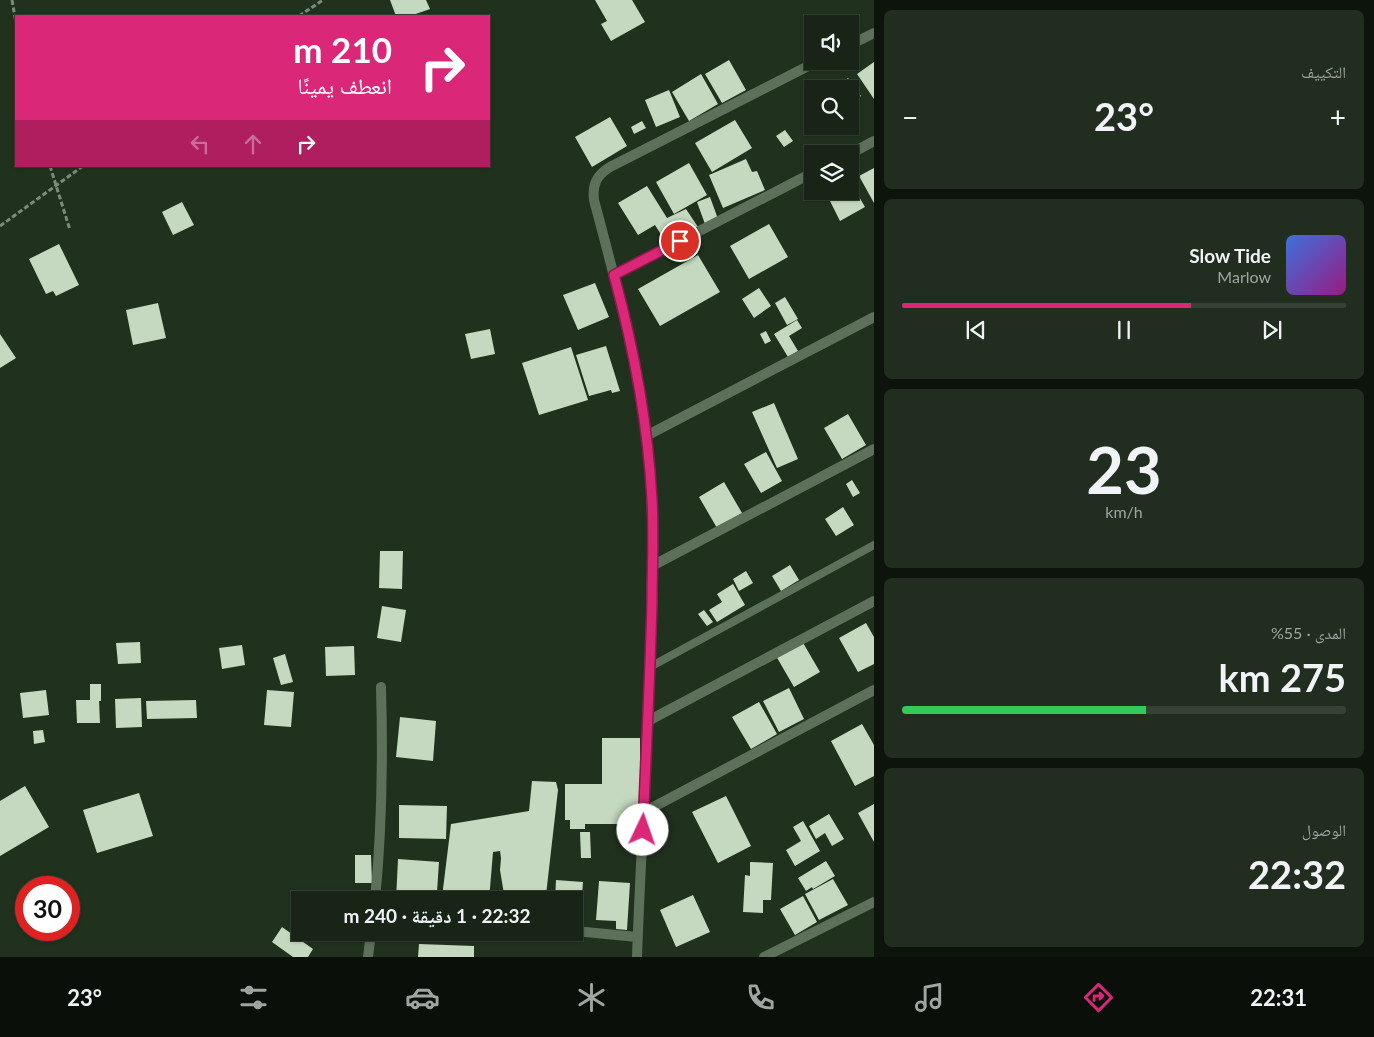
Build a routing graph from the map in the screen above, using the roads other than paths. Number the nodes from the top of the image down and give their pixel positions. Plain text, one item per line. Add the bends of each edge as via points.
1 (874, 33) edge
2 (859, 40) edge
3 (804, 68) edge
4 (874, 141) edge
5 (859, 149) edge
6 (804, 177) edge
7 (614, 275) junction
8 (874, 317) edge
9 (646, 436) junction
10 (874, 449) edge
11 (874, 546) edge
12 (652, 566) junction
13 (874, 601) edge
14 (650, 667) junction
15 (381, 687) dead end
16 (874, 690) edge
17 (648, 721) junction
18 (644, 812) junction
19 (376, 891) edge
20 (874, 902) edge
21 (583, 933) edge
22 (637, 937) junction
23 (370, 941) edge
24 (368, 957) edge
25 (637, 957) edge
26 (764, 957) edge

1 - 2 street
3 - 7 street via 601,174 593,192
4 - 5 street
6 - 7 street
7 - 9 street via 632,350
8 - 9 street
9 - 12 street via 652,501
10 - 12 street
11 - 14 lane
12 - 14 street
13 - 17 street
14 - 17 street
15 - 19 street via 381,822
16 - 18 street
17 - 18 street
18 - 22 street
20 - 26 street
21 - 22 street
22 - 25 street
23 - 24 street

